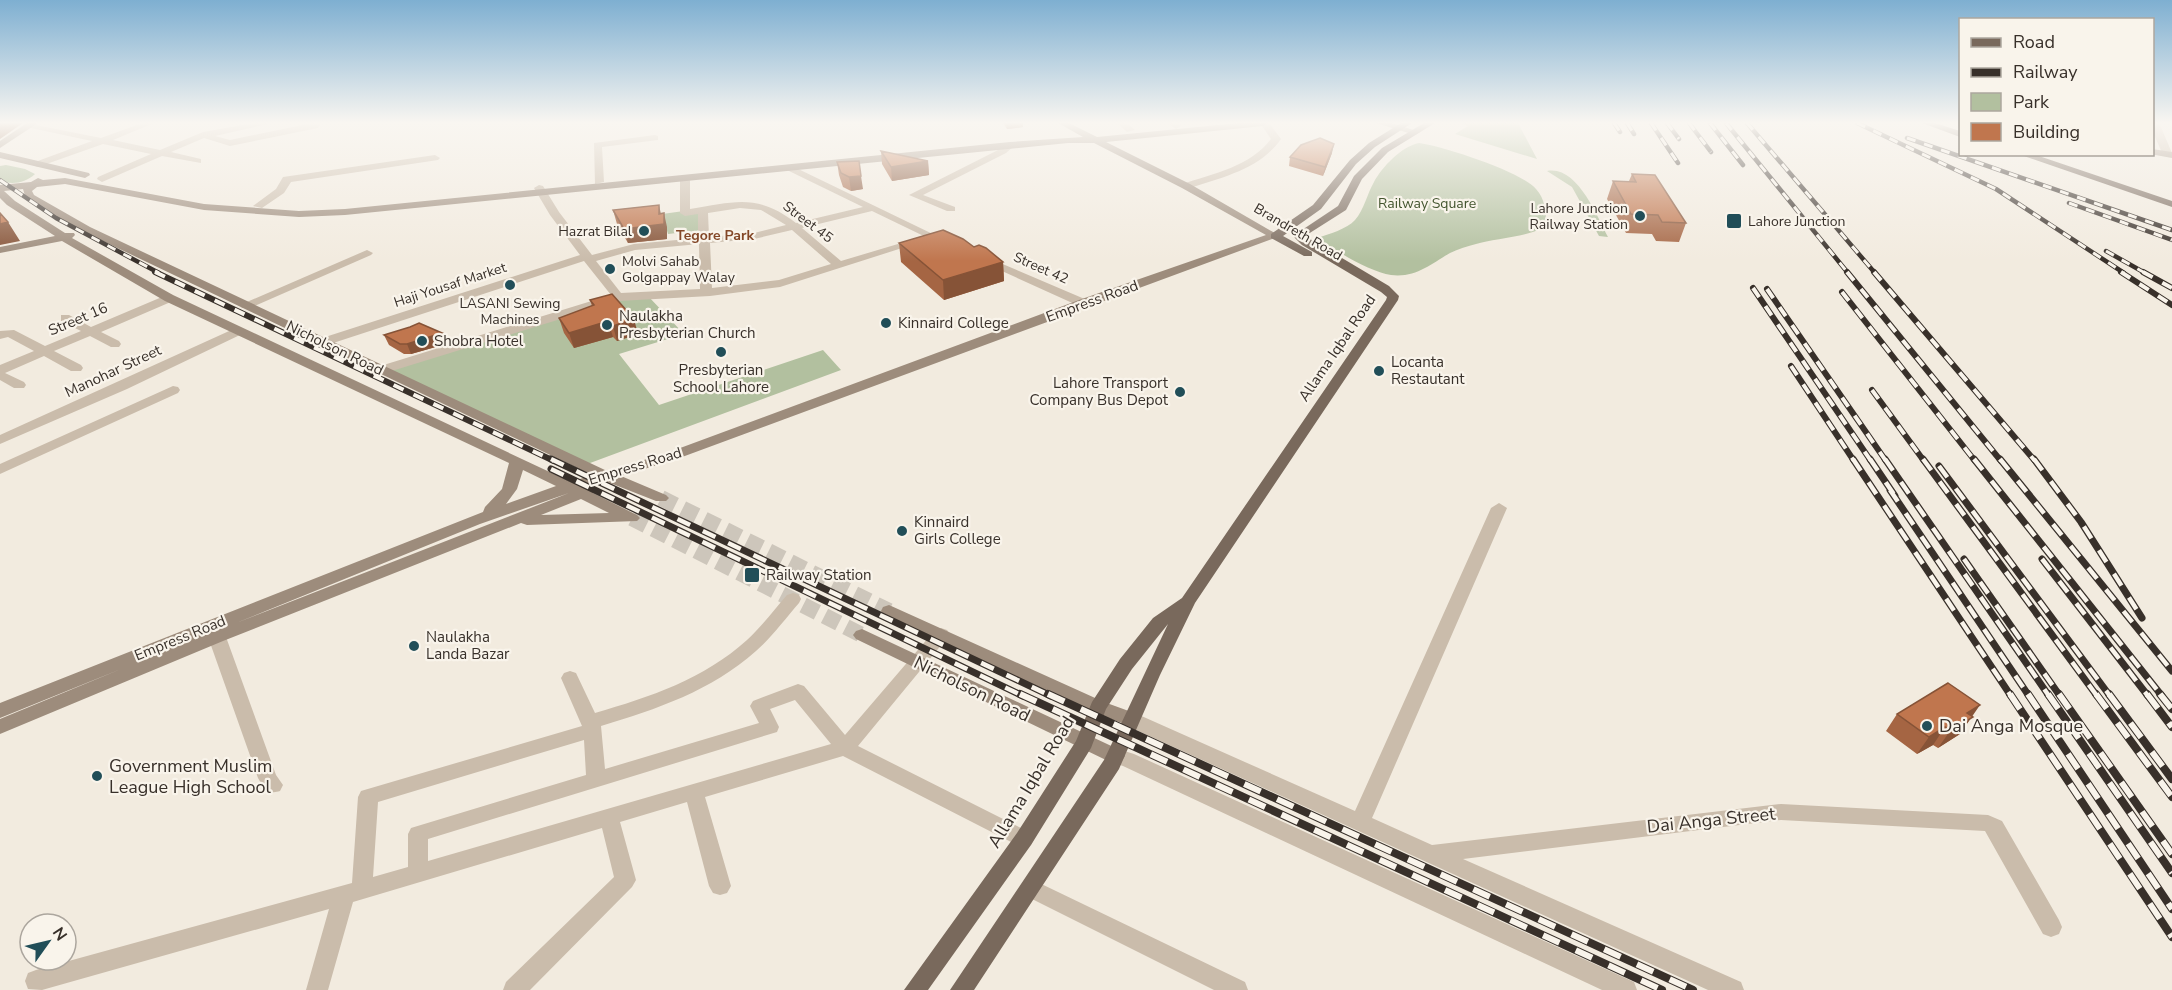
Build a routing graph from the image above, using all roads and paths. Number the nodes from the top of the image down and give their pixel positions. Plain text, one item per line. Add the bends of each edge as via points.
1 (49, 169) edge
2 (60, 169) edge
3 (124, 169) edge
4 (356, 169) edge
5 (598, 169) edge
6 (740, 169) edge
7 (779, 169) edge
8 (792, 169) edge
9 (966, 169) edge
10 (1152, 169) edge
11 (1231, 169) edge
12 (1347, 169) edge
13 (1365, 169) edge
14 (2068, 169) edge
15 (102, 179) junction
16 (685, 179) junction
17 (599, 182) junction
18 (35, 183) junction
19 (1186, 186) junction
20 (0, 188) edge
21 (541, 191) junction
22 (0, 192) edge
23 (2172, 204) edge
24 (258, 206) junction
25 (872, 208) junction
26 (951, 209) dead end
27 (703, 211) junction
28 (792, 226) junction
29 (87, 229) junction
30 (1275, 236) junction
31 (63, 237) junction
32 (933, 237) junction
33 (704, 242) junction
34 (948, 243) edge
35 (0, 250) edge
36 (367, 253) dead end
37 (972, 253) edge
38 (588, 257) junction
39 (839, 265) junction
40 (706, 292) junction
41 (618, 297) junction
42 (169, 298) junction
43 (1083, 303) junction
44 (1391, 303) junction
45 (246, 305) junction
46 (65, 318) dead end
47 (238, 331) junction
48 (90, 332) junction
49 (0, 335) edge
50 (323, 342) junction
51 (115, 344) dead end
52 (44, 351) junction
53 (76, 368) dead end
54 (0, 370) edge
55 (382, 370) junction
56 (0, 375) edge
57 (19, 385) dead end
58 (173, 390) dead end
59 (0, 440) edge
60 (517, 461) junction
61 (0, 470) edge
62 (611, 477) junction
63 (575, 490) junction
64 (662, 498) tunnel mouth
65 (1499, 508) dead end
66 (475, 520) junction
67 (515, 520) junction
68 (793, 599) dead end
69 (1188, 601) junction
70 (889, 611) tunnel mouth
71 (940, 634) junction
72 (862, 635) tunnel mouth
73 (217, 637) junction
74 (915, 662) junction
75 (570, 678) dead end
76 (1098, 707) junction
77 (0, 711) edge
78 (1131, 719) junction
79 (591, 726) junction
80 (0, 727) edge
81 (1084, 743) junction
82 (845, 748) junction
83 (1115, 756) junction
84 (596, 780) junction
85 (273, 785) dead end
86 (694, 792) junction
87 (609, 817) junction
88 (1360, 823) junction
89 (1024, 839) junction
90 (1432, 854) junction
91 (418, 874) junction
92 (720, 886) dead end
93 (1031, 888) junction
94 (353, 893) junction
95 (2051, 927) dead end
96 (36, 981) dead end
97 (317, 990) edge
98 (514, 990) edge
99 (915, 990) edge
100 (962, 990) edge
101 (1237, 990) edge
102 (1626, 990) edge
103 (1733, 990) edge

1 - 18 main road
2 - 15 main road
3 - 15 street
4 - 24 street via 287,179 280,191
5 - 17 street
6 - 17 main road
7 - 16 main road
8 - 25 street
9 - 26 street via 914,195
10 - 19 main road, Brandreth Road
11 - 19 street
12 - 30 main road, Allama Iqbal Road via 1317,207
13 - 44 main road, Allama Iqbal Road via 1342,208 1298,236 1391,294
14 - 23 main road
15 - 24 main road
16 - 21 main road
16 - 27 street, Street 45 via 685,213
17 - 21 main road
18 - 20 main road
18 - 21 main road via 76,182 204,207 298,214
18 - 29 main road, Nicholson Road via 26,192 30,197
19 - 30 main road, Brandreth Road
21 - 24 main road via 339,208
21 - 38 street
22 - 31 main road, Nicholson Road
25 - 28 street, Haji Yousaf Market
25 - 32 street
27 - 28 street, Street 45 via 755,205
27 - 33 street
28 - 33 street, Haji Yousaf Market via 754,236
28 - 39 street, Street 45
29 - 31 main road
29 - 45 main road, Nicholson Road
30 - 43 main road, Empress Road
30 - 44 main road, Brandreth Road
31 - 35 main road
31 - 42 main road, Nicholson Road
32 - 34 street
32 - 39 street
33 - 38 street, Haji Yousaf Market via 634,247
33 - 40 street
36 - 45 street
37 - 43 street, Street 42
38 - 41 street
38 - 50 street, Haji Yousaf Market
39 - 40 street via 780,283
40 - 41 street
41 - 55 street
42 - 47 main road, Nicholson Road
42 - 48 street, Street 16
43 - 62 main road, Empress Road
44 - 69 main road, Allama Iqbal Road
45 - 50 main road, Nicholson Road
46 - 48 street
47 - 59 street, Manohar Street
47 - 60 main road, Nicholson Road
48 - 51 street
48 - 52 street, Street 16
49 - 52 street via 10,333
50 - 55 main road, Nicholson Road
52 - 53 street
52 - 54 street, Street 16
55 - 62 main road, Nicholson Road
56 - 57 street
58 - 61 street
60 - 63 main road, Nicholson Road
60 - 66 main road via 503,500
62 - 63 main road, Empress Road
62 - 64 main road, Nicholson Road
63 - 66 main road, Empress Road
63 - 67 main road, Empress Road
63 - 67 main road, Nicholson Road via 631,517
65 - 88 street
66 - 77 main road, Empress Road
67 - 73 main road, Empress Road
68 - 79 street via 751,647 712,676 667,700
69 - 76 main road, Allama Iqbal Road via 1159,622
69 - 78 main road, Allama Iqbal Road
70 - 71 main road
71 - 74 street
71 - 76 main road
72 - 74 main road, Nicholson Road
73 - 80 main road, Empress Road
73 - 85 street
74 - 81 main road, Nicholson Road
74 - 82 street
75 - 79 street
76 - 78 main road
76 - 81 main road, Allama Iqbal Road
78 - 83 main road, Allama Iqbal Road
78 - 88 street
79 - 84 street
79 - 94 street via 368,797
81 - 83 main road, Nicholson Road
81 - 89 main road, Allama Iqbal Road
82 - 84 street via 798,691 759,706 770,727
82 - 86 street
82 - 89 street
83 - 93 main road, Allama Iqbal Road
83 - 102 street
84 - 91 street via 418,834
86 - 87 street
86 - 92 street
87 - 91 street
87 - 98 street via 625,880
88 - 90 street
89 - 99 main road, Allama Iqbal Road
90 - 95 street, Dai Anga Street via 1781,812 1991,825
90 - 103 street
91 - 94 street
93 - 100 main road, Allama Iqbal Road
93 - 101 street
94 - 96 street
94 - 97 street

